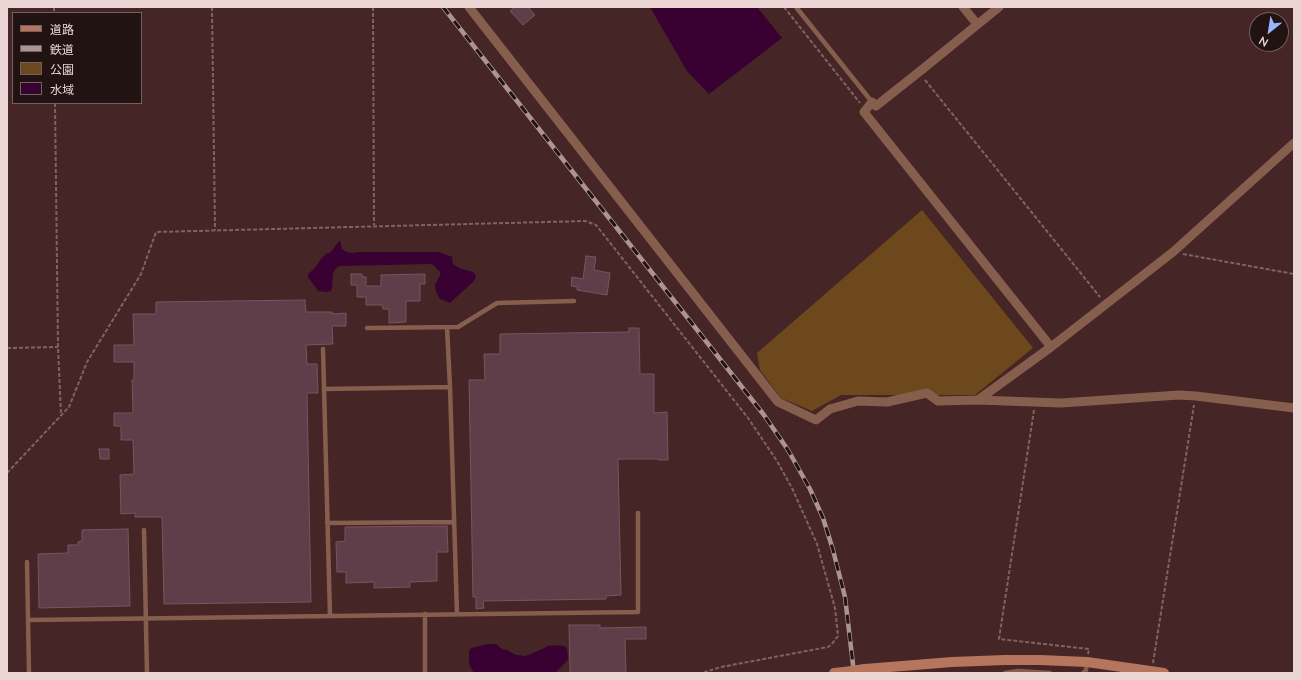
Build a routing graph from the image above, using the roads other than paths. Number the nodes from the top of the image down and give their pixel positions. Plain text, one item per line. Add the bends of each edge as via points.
1 (469, 7) edge
2 (796, 7) edge
3 (963, 7) edge
4 (999, 7) edge
5 (977, 24) junction
6 (869, 106) junction
7 (1294, 143) edge
8 (574, 301) dead end
9 (447, 327) junction
10 (367, 328) dead end
11 (1051, 347) junction
12 (323, 349) dead end
13 (450, 387) junction
14 (324, 389) junction
15 (978, 400) junction
16 (1294, 408) edge
17 (638, 513) dead end
18 (328, 522) junction
19 (454, 522) junction
20 (144, 530) dead end
21 (27, 562) dead end
22 (425, 614) junction
23 (457, 614) junction
24 (330, 616) junction
25 (146, 618) junction
26 (28, 620) junction
27 (1087, 662) junction
28 (839, 672) edge
29 (29, 673) edge
30 (147, 673) edge
31 (425, 673) edge
32 (1005, 673) edge
33 (1050, 673) edge
34 (1083, 673) edge
35 (1164, 673) edge

1 - 15 street via 778,402 816,420 830,409 858,400 887,402 927,393 938,401
2 - 6 lane
3 - 5 street
4 - 5 street
5 - 6 street via 876,106
6 - 11 street via 864,112
7 - 11 street via 1172,252
8 - 9 lane via 497,303 458,327
9 - 10 lane
9 - 13 lane
11 - 15 street
12 - 14 lane
13 - 14 lane
13 - 19 lane
14 - 18 lane
15 - 16 street via 1061,403 1179,395
17 - 23 lane via 638,612
18 - 19 lane
18 - 24 lane
19 - 23 lane
20 - 25 lane
21 - 26 lane
22 - 23 lane
22 - 24 lane
22 - 31 lane
24 - 25 lane
25 - 26 lane
25 - 30 lane
26 - 29 lane
27 - 28 street, bridge via 952,662
27 - 34 lane
27 - 35 street
32 - 33 lane

